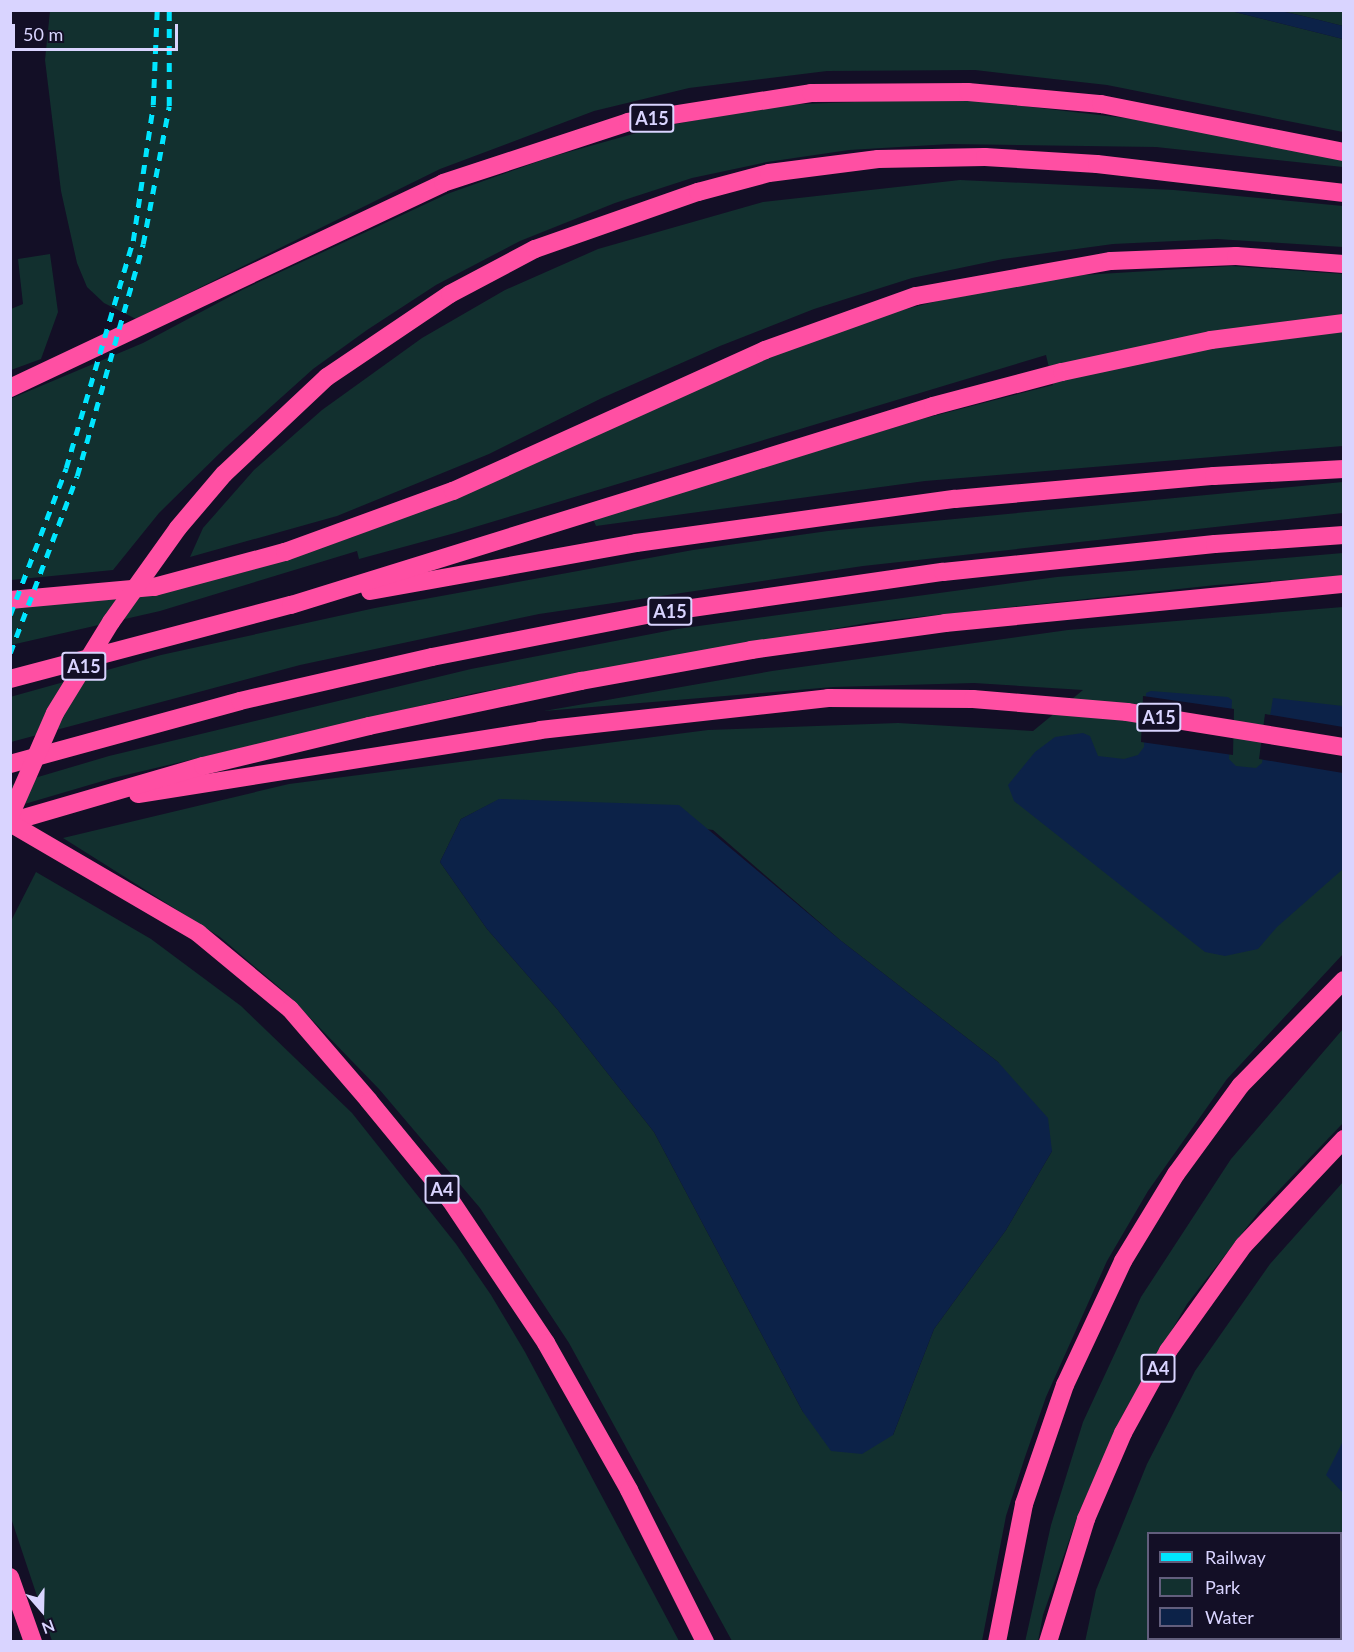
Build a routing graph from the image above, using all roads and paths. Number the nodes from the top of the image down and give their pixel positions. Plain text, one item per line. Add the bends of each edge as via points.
1 (1344, 152) edge
2 (1344, 193) edge
3 (1344, 264) edge
4 (1344, 323) edge
5 (10, 388) edge
6 (1344, 469) edge
7 (1344, 535) edge
8 (1344, 584) edge
9 (10, 600) edge
10 (291, 605) junction
11 (10, 679) edge
12 (1344, 747) edge
13 (10, 764) edge
14 (56, 807) junction
15 (10, 816) edge
16 (10, 822) edge
17 (1344, 980) edge
18 (1344, 1139) edge
19 (10, 1577) edge
20 (33, 1641) edge
21 (705, 1641) edge
22 (997, 1641) edge
23 (1048, 1641) edge

1 - 5 highway, A15 via 1101,104 968,92 811,93 628,122 443,183
2 - 15 highway, A15, bridge via 1097,164 985,157 878,159 770,173 698,192 535,249 450,294 327,377 224,474 178,528 111,622 55,713
3 - 9 highway via 1236,256 1111,261 916,296 765,350 453,491 285,552 154,588
4 - 10 highway, A15 via 1211,340 1062,372 933,406
6 - 10 highway, A15 via 1214,476 943,500 636,543
7 - 13 highway, A15 via 943,572 657,613 432,657 240,701
8 - 14 highway, A15 via 945,623 751,650 369,726
10 - 11 highway, A15
12 - 14 highway, A15 via 1127,712 973,699 828,698 727,706 540,730
14 - 16 highway, A15
16 - 21 highway, A4 via 198,933 290,1009 369,1101 479,1239 546,1343 613,1461
17 - 22 highway via 1241,1085 1176,1174 1123,1261 1065,1384 1028,1493
18 - 23 highway, A4 via 1244,1245 1168,1351 1123,1433 1086,1519
19 - 20 highway

